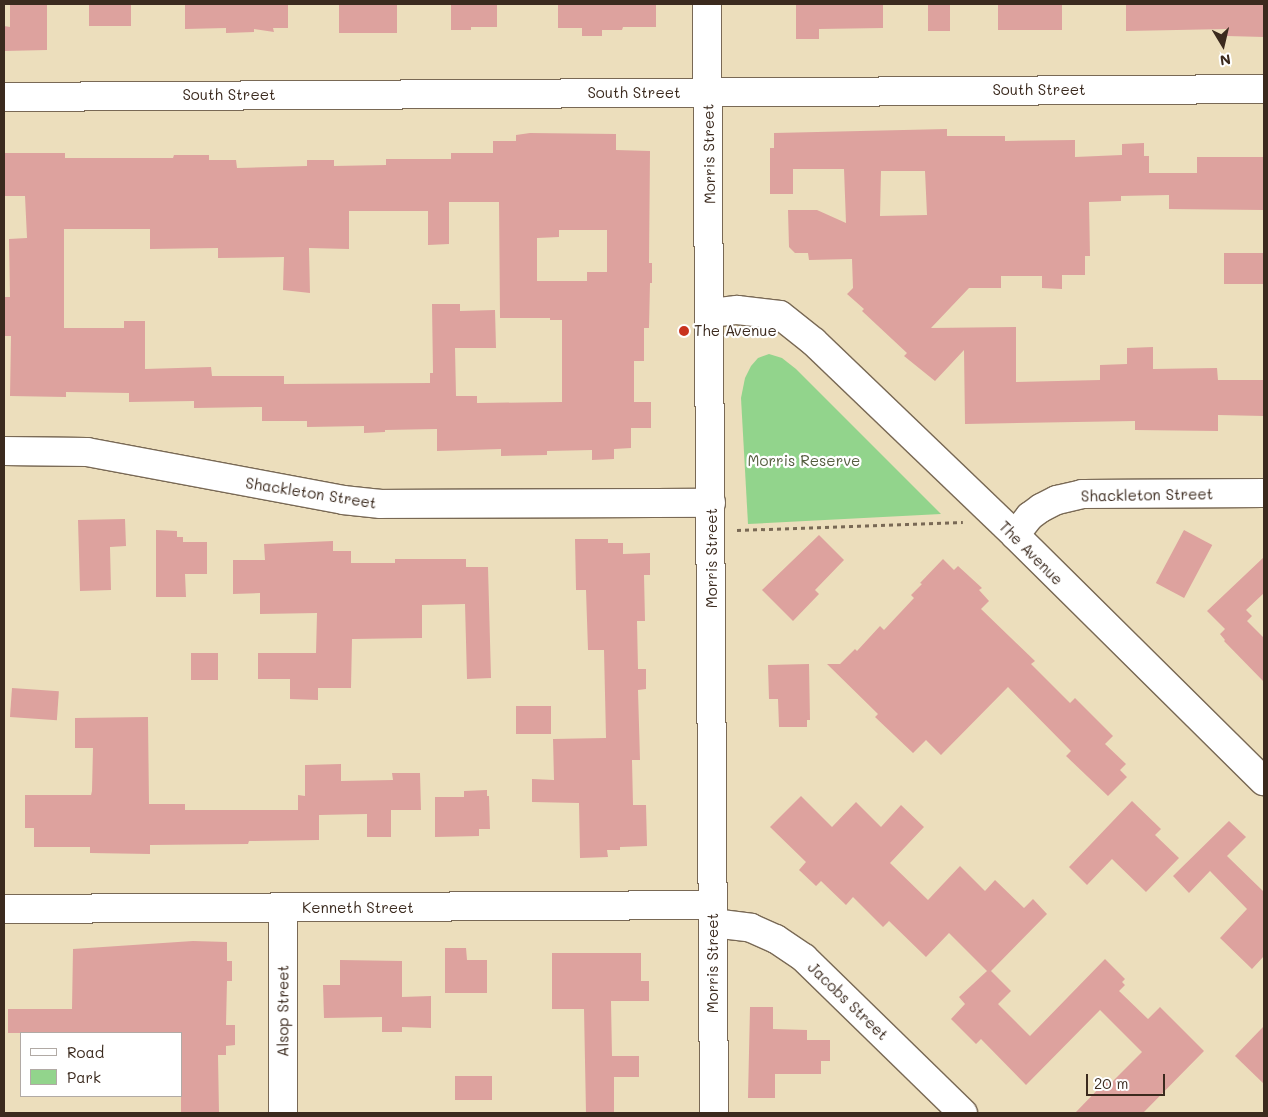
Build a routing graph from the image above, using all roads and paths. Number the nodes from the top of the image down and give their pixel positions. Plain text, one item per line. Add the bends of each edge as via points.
1 (707, 4) edge
2 (1264, 88) edge
3 (708, 92) junction
4 (4, 97) edge
5 (711, 313) junction
6 (4, 451) edge
7 (1264, 493) edge
8 (711, 503) junction
9 (967, 522) dead end
10 (736, 530) dead end
11 (1015, 535) junction
12 (1264, 781) edge
13 (4, 909) edge
14 (283, 909) junction
15 (713, 914) junction
16 (283, 1113) edge
17 (714, 1113) edge
18 (963, 1113) edge

1 - 3 street, Morris Street
2 - 3 street, South Street
3 - 4 street, South Street
3 - 5 street, Morris Street
5 - 8 street, Morris Street
5 - 11 street, The Avenue via 736,310 780,314 814,342
6 - 8 street, Shackleton Street via 86,452 343,500 381,504
7 - 11 street, Shackleton Street via 1082,494 1041,508
8 - 15 street, Morris Street
9 - 10 path
11 - 12 street, The Avenue
13 - 14 street, Kenneth Street
14 - 15 street, Kenneth Street
14 - 16 street, Alsop Street
15 - 17 street, Morris Street
15 - 18 street, Jacobs Street via 776,939 804,958

